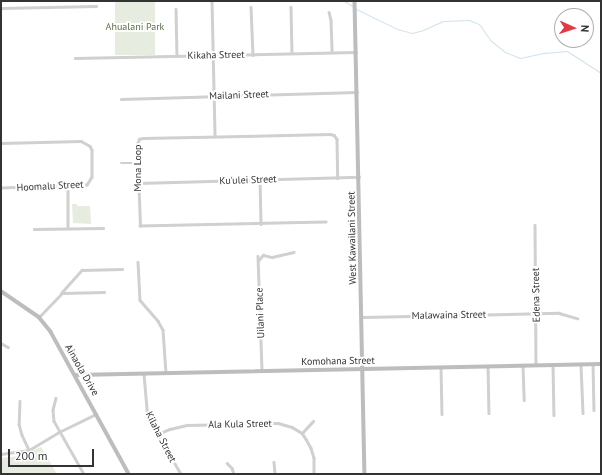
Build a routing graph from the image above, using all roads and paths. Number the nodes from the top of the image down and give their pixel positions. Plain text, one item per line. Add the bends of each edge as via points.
1 (212, 1) edge
2 (355, 2) edge
3 (96, 6) dead end
4 (251, 7) dead end
5 (291, 7) dead end
6 (1, 8) edge
7 (176, 9) dead end
8 (329, 12) dead end
9 (332, 52) junction
10 (356, 52) junction
11 (292, 53) junction
12 (253, 55) junction
13 (177, 56) junction
14 (213, 56) junction
15 (76, 58) dead end
16 (357, 92) junction
17 (214, 95) junction
18 (121, 99) dead end
19 (215, 136) junction
20 (1, 143) edge
21 (121, 163) dead end
22 (137, 163) junction
23 (359, 177) junction
24 (338, 178) junction
25 (260, 180) junction
26 (138, 183) junction
27 (68, 187) junction
28 (1, 188) edge
29 (326, 222) dead end
30 (262, 224) junction
31 (535, 225) dead end
32 (68, 228) junction
33 (103, 228) dead end
34 (34, 229) dead end
35 (293, 252) dead end
36 (258, 256) dead end
37 (258, 261) junction
38 (138, 262) dead end
39 (122, 269) dead end
40 (1, 291) edge
41 (104, 292) dead end
42 (60, 294) junction
43 (536, 313) junction
44 (39, 316) junction
45 (362, 317) junction
46 (578, 318) dead end
47 (1, 343) edge
48 (8, 348) dead end
49 (581, 364) junction
50 (593, 364) junction
51 (601, 364) edge
52 (536, 365) junction
53 (553, 365) junction
54 (488, 366) junction
55 (523, 366) junction
56 (441, 367) junction
57 (363, 369) junction
58 (262, 371) junction
59 (166, 373) junction
60 (144, 374) junction
61 (76, 375) junction
62 (56, 398) dead end
63 (524, 400) dead end
64 (20, 402) dead end
65 (594, 410) dead end
66 (489, 413) dead end
67 (583, 413) dead end
68 (96, 414) junction
69 (442, 414) dead end
70 (554, 415) dead end
71 (313, 421) dead end
72 (59, 432) junction
73 (302, 433) junction
74 (158, 434) junction
75 (29, 450) junction
76 (1, 454) edge
77 (274, 462) dead end
78 (227, 463) dead end
79 (84, 474) edge
80 (130, 474) edge
81 (181, 474) edge
82 (234, 474) edge
83 (274, 474) edge
84 (314, 474) edge
85 (365, 474) edge

1 - 14 street
2 - 10 street, West Kawailani Street
3 - 6 street
4 - 12 street
5 - 11 street
7 - 13 street
8 - 9 street
9 - 10 street, Kikaha Street
9 - 11 street, Kikaha Street
10 - 16 street, West Kawailani Street
11 - 12 street, Kikaha Street
12 - 14 street, Kikaha Street
13 - 14 street, Kikaha Street
13 - 15 street, Kikaha Street
14 - 17 street
16 - 17 street, Mailani Street
16 - 23 street, West Kawailani Street
17 - 18 street, Mailani Street
17 - 19 street
19 - 22 street, Mona Loop via 139,139
19 - 24 street, Mona Loop via 334,135 337,138
20 - 27 street, Hoomalu Street via 86,142 92,150 91,180 87,185
21 - 22 street
22 - 26 street, Mona Loop
23 - 24 street, Ku'ulei Street
23 - 45 street, West Kawailani Street
24 - 25 street, Ku'ulei Street
25 - 26 street, Ku'ulei Street
25 - 30 street
26 - 30 street, Mona Loop via 140,226
27 - 28 street, Hoomalu Street
27 - 32 street
29 - 30 street, Mona Loop
31 - 43 street, Edena Street
32 - 33 street
32 - 34 street
35 - 37 street via 263,255
36 - 37 street, Uilani Place
37 - 58 street, Uilani Place
38 - 59 street via 140,300 163,330
39 - 42 street via 82,270
40 - 44 street, Ainaola Drive
41 - 42 street
42 - 44 street
43 - 45 street, Malawaina Street
43 - 46 street, Malawaina Street via 559,313
43 - 52 street, Edena Street
44 - 61 street, Ainaola Drive
45 - 57 street, West Kawailani Street
47 - 48 street
49 - 50 street, Komohana Street
49 - 53 street, Komohana Street
49 - 67 street
50 - 51 street, Komohana Street
50 - 65 street
52 - 53 street, Komohana Street
52 - 55 street, Komohana Street
53 - 70 street
54 - 55 street, Komohana Street
54 - 56 street, Komohana Street
54 - 66 street
55 - 63 street
56 - 57 street, Komohana Street
56 - 69 street
57 - 58 street, Komohana Street
57 - 85 street, West Kawailani Street
58 - 59 street, Komohana Street
59 - 60 street, Komohana Street
60 - 61 street, Komohana Street
60 - 74 street, Kilaha Street via 147,411
61 - 68 street, Ainaola Drive
62 - 72 street via 53,415
64 - 75 street via 19,424
68 - 72 street
68 - 80 street, Ainaola Drive
71 - 73 street
72 - 75 street
72 - 79 street
73 - 74 street, Ala Kula Street via 278,423 188,425
73 - 84 street via 311,448
74 - 81 street, Kilaha Street
75 - 76 street
77 - 83 street
78 - 82 street

